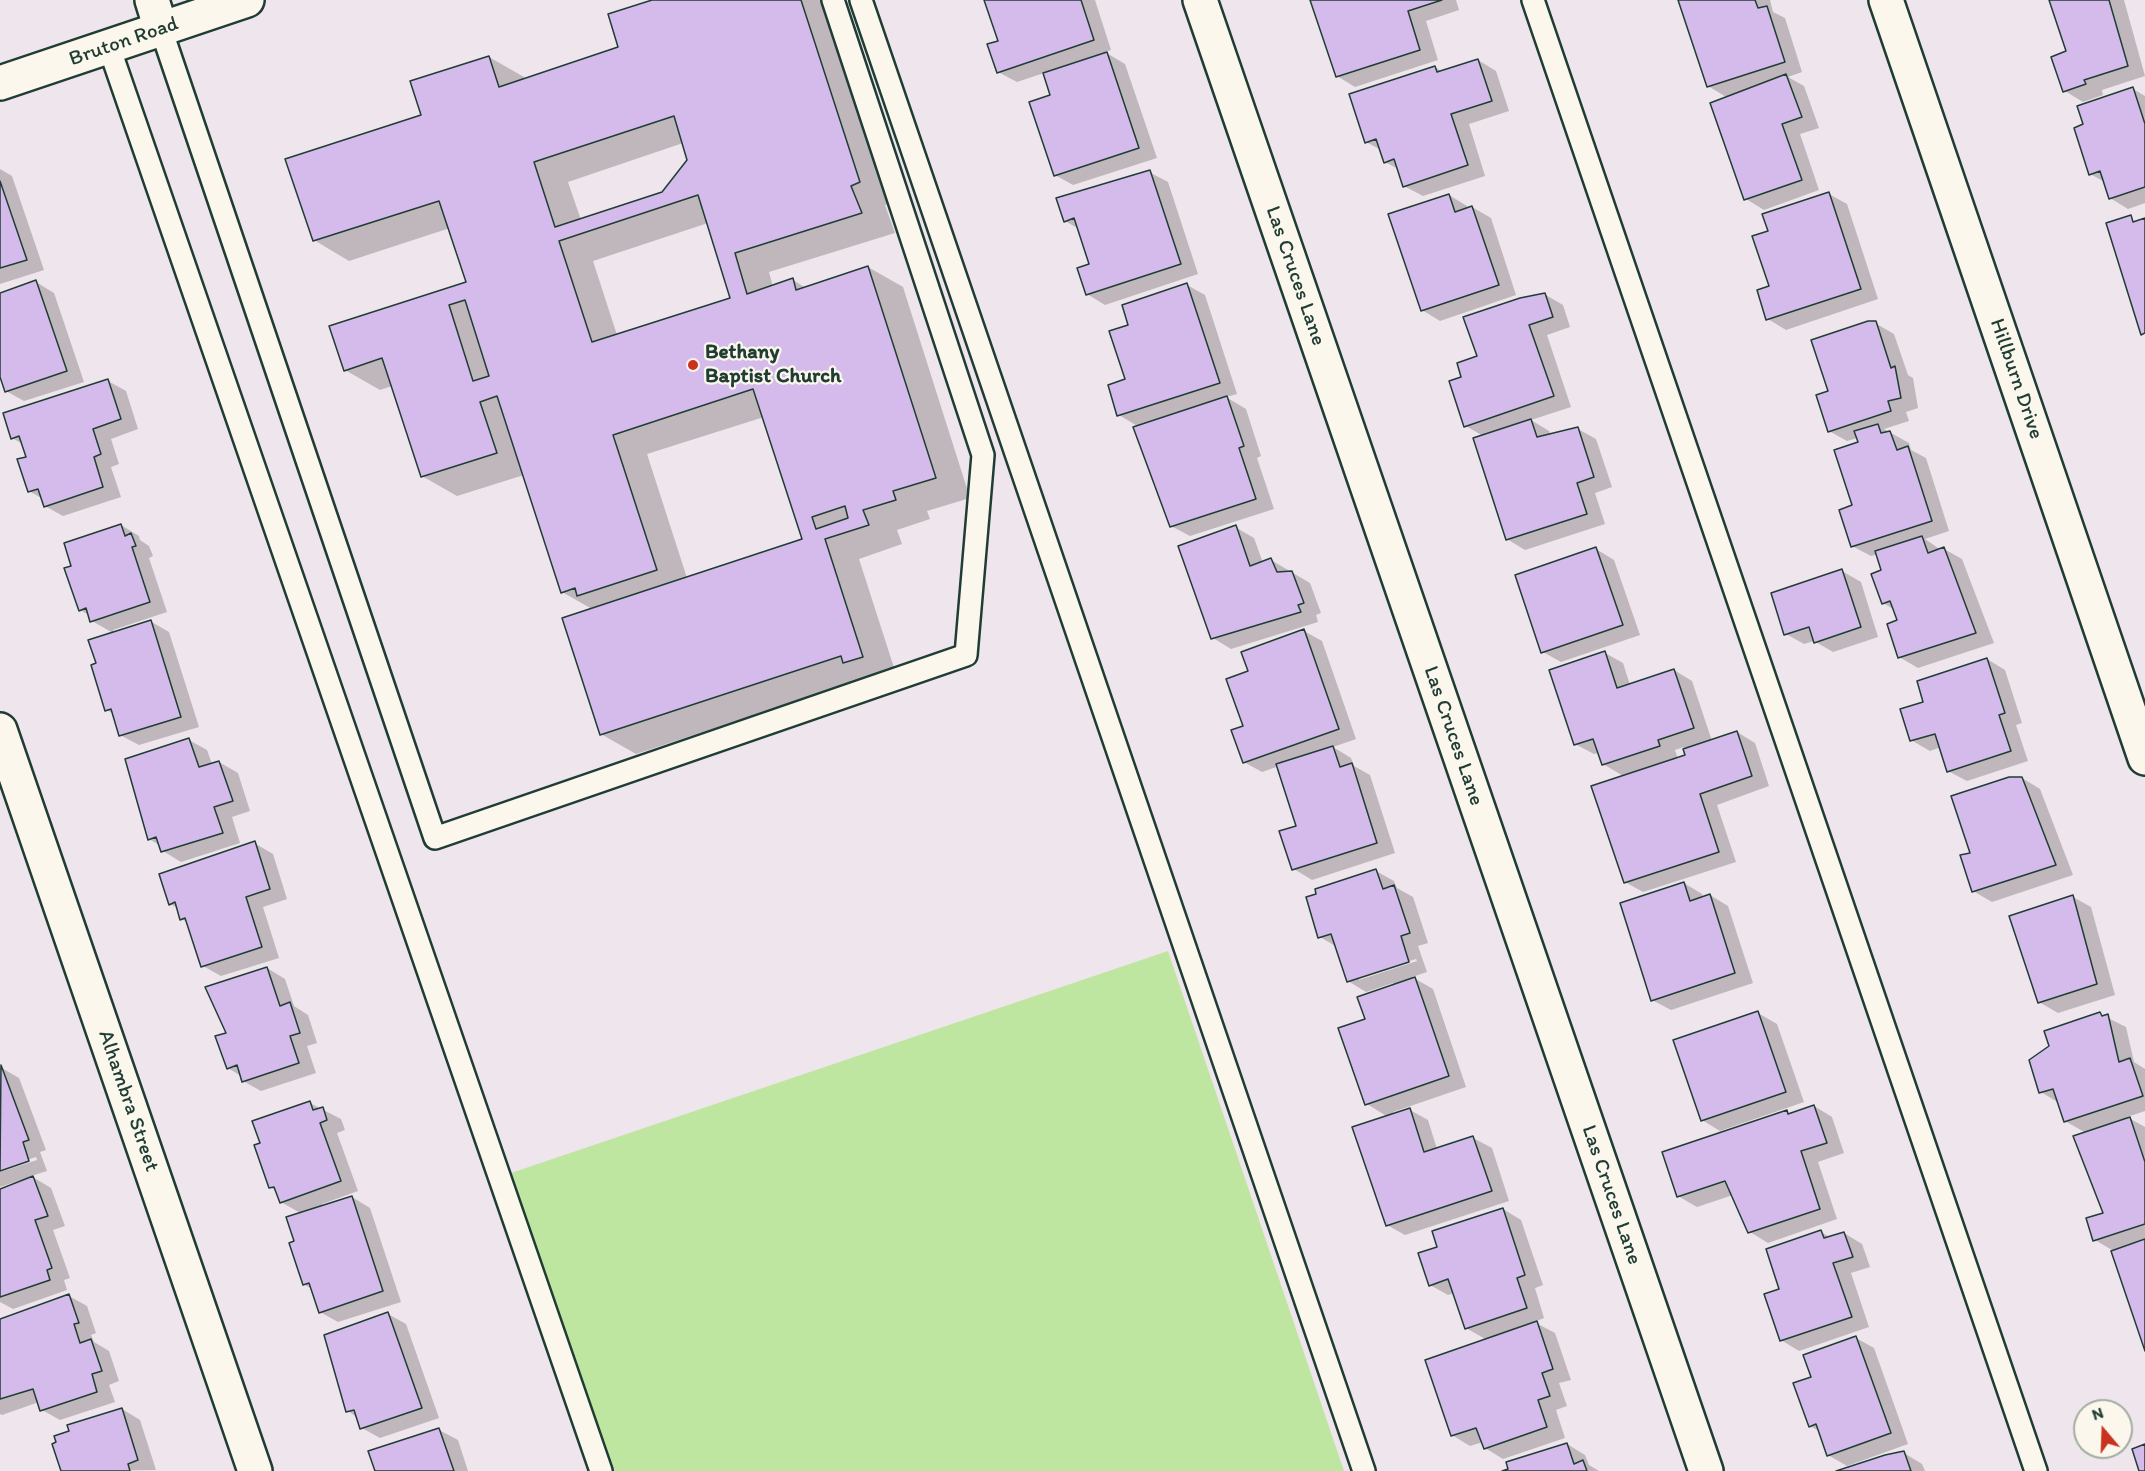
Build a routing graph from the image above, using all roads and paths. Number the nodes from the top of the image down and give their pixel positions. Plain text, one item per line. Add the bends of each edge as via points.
1 (247, 0) edge
2 (833, 0) edge
3 (861, 0) edge
4 (1200, 0) edge
5 (1533, 0) edge
6 (1886, 0) edge
7 (157, 15) edge
8 (109, 47) junction
9 (0, 83) edge
10 (0, 730) edge
11 (2145, 758) edge
12 (255, 1471) edge
13 (601, 1471) edge
14 (1364, 1471) edge
15 (1706, 1471) edge
16 (2036, 1471) edge

1 - 7 street, Bruton Road
2 - 7 lane via 983,455 966,655 435,838
3 - 14 lane
4 - 15 street, Las Cruces Lane
5 - 16 lane
6 - 11 street, Hillburn Drive
7 - 8 street, Bruton Road
8 - 9 street, Bruton Road
8 - 13 lane
10 - 12 street, Alhambra Street

